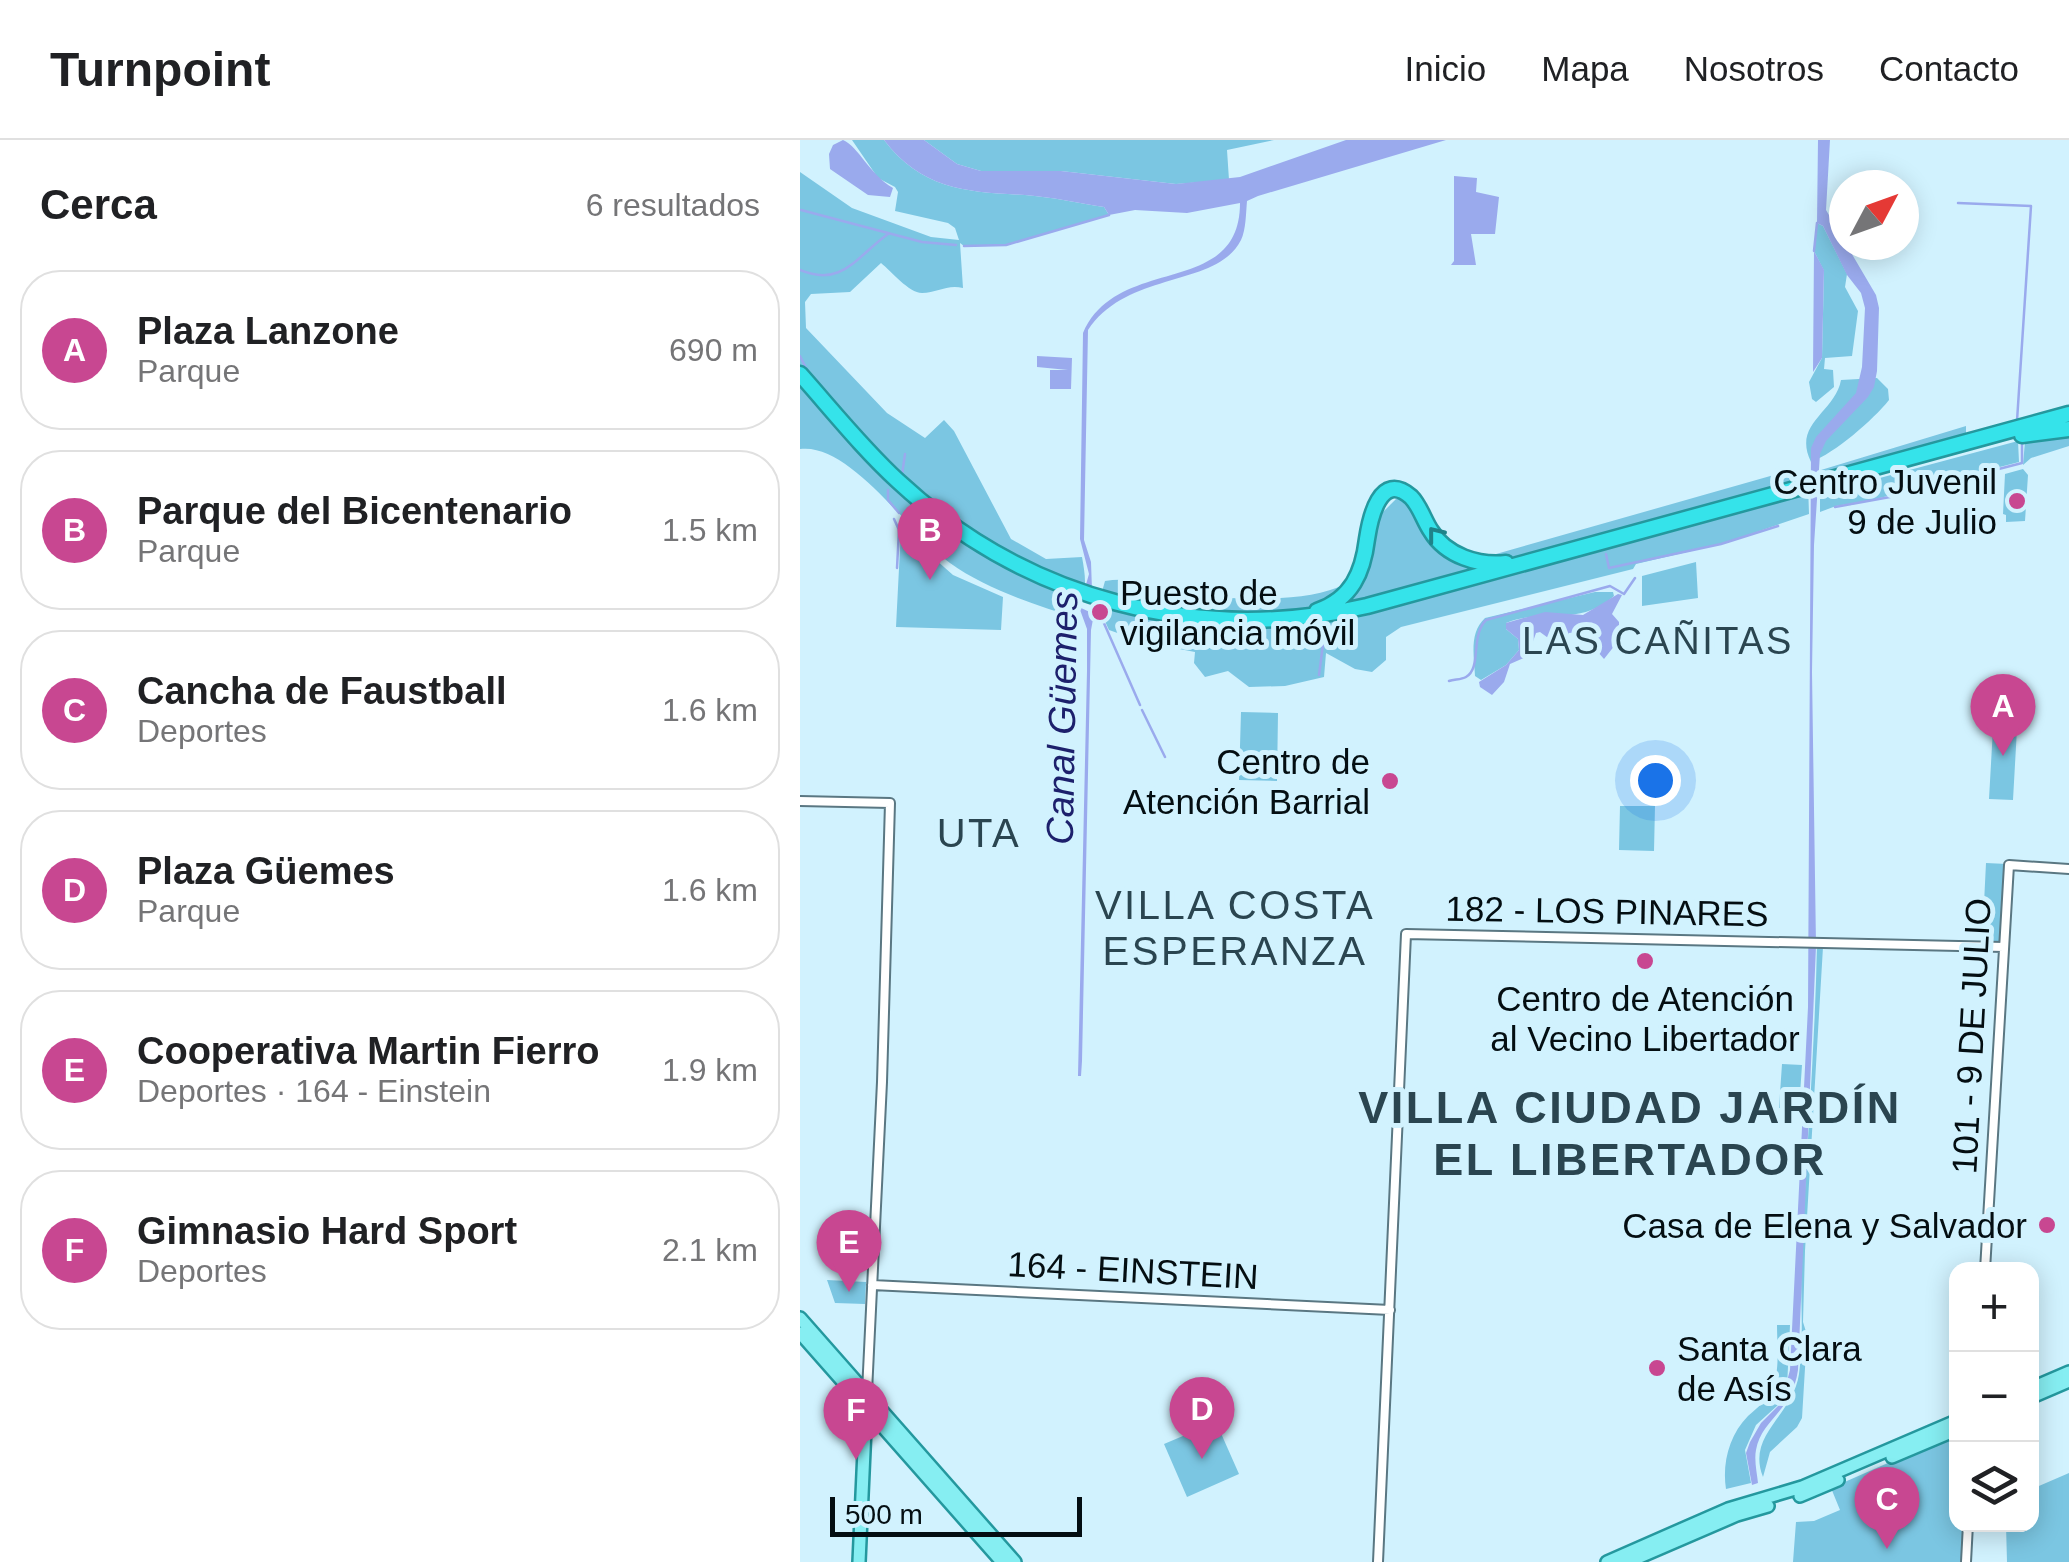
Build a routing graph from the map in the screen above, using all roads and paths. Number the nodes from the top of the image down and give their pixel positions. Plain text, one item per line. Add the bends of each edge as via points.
1 (800, 374) edge
2 (800, 385) edge
3 (2069, 411) edge
4 (2069, 426) edge
5 (2023, 430) junction
6 (1814, 488) junction
7 (1546, 558) junction
8 (1091, 600) junction
9 (1248, 622) junction
10 (800, 802) edge
11 (2069, 869) edge
12 (2004, 947) junction
13 (1984, 1262) edge
14 (872, 1285) junction
15 (1390, 1310) junction
16 (800, 1318) edge
17 (800, 1333) edge
18 (2069, 1372) edge
19 (2069, 1381) edge
20 (2039, 1385) edge
21 (867, 1392) junction
22 (2039, 1394) edge
23 (866, 1408) junction
24 (1949, 1424) edge
25 (1949, 1433) edge
26 (1968, 1532) edge
27 (859, 1562) edge
28 (1002, 1562) edge
29 (1014, 1562) edge
30 (1378, 1562) edge
31 (1607, 1562) edge
32 (1628, 1562) edge
33 (1966, 1562) edge

1 - 8 highway via 889,472 948,522
2 - 8 highway via 888,482 938,525 1024,579
3 - 5 highway
4 - 5 highway
5 - 6 highway
6 - 7 highway
6 - 8 highway via 1334,622 1197,628 1134,617
7 - 9 highway via 1348,611
7 -> 9 highway via 1492,564 1460,556 1434,537 1411,498 1393,491 1373,507 1362,570 1344,596 1319,610
8 - 9 highway
10 - 14 street via 890,803
11 - 12 street, 101 - 9 DE JULIO via 2008,865
12 - 13 street, 101 - 9 DE JULIO
12 - 15 street, 182 - LOS PINARES via 1406,934
14 - 15 street, 164 - EINSTEIN
14 - 21 street
15 - 30 street
16 - 21 main road
17 - 23 main road
18 - 20 main road
19 - 22 main road
21 - 23 main road
21 - 29 main road
23 - 27 main road
23 - 28 main road
24 - 31 main road
25 - 32 main road
26 - 33 street

